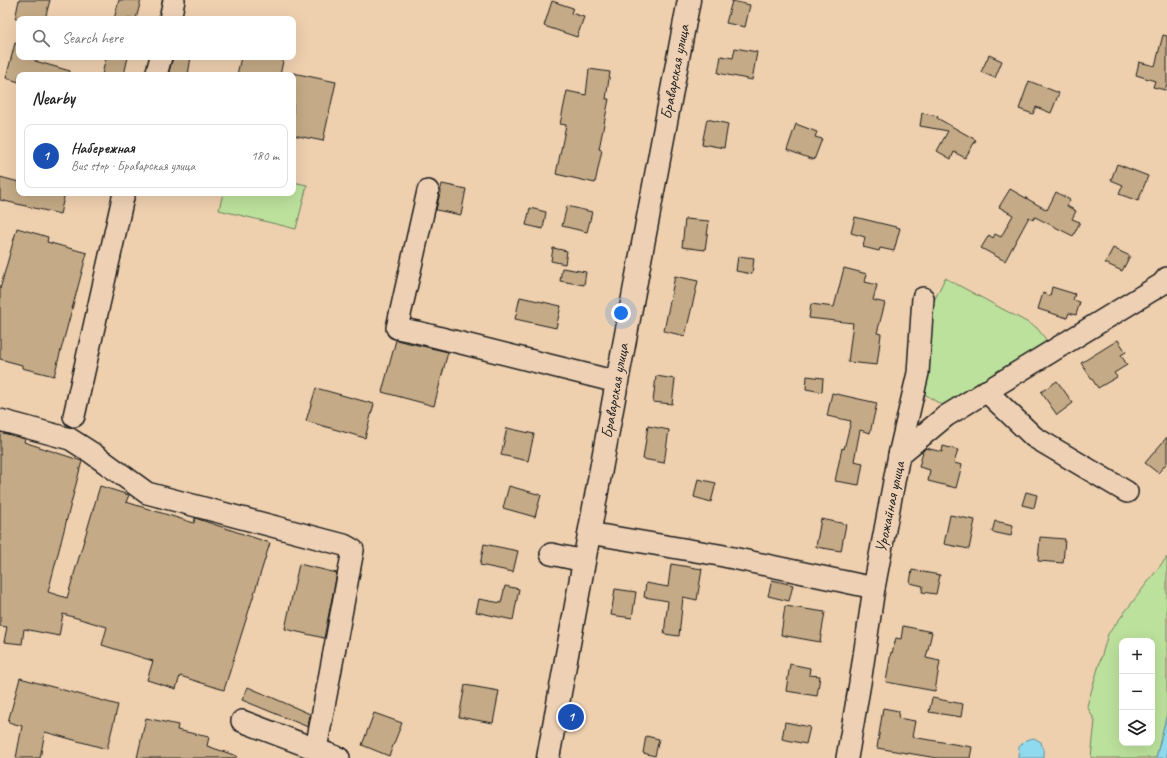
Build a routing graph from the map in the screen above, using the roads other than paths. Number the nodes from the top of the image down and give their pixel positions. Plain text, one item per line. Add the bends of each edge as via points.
1 (174, 0) edge
2 (689, 0) edge
3 (171, 16) edge
4 (159, 60) edge
5 (157, 72) edge
6 (428, 191) dead end
7 (123, 196) edge
8 (1167, 278) edge
9 (923, 298) dead end
10 (617, 382) junction
11 (986, 391) junction
12 (74, 416) dead end
13 (0, 420) edge
14 (899, 455) junction
15 (1127, 492) dead end
16 (589, 533) junction
17 (551, 554) dead end
18 (584, 561) junction
19 (874, 588) junction
20 (242, 721) dead end
21 (316, 749) junction
22 (339, 758) edge
23 (548, 758) edge
24 (847, 758) edge

1 - 3 street
2 - 10 main road, Браварская улица
4 - 5 street
6 - 10 street via 397,328
7 - 12 street
8 - 11 street, Урожайная улица via 1162,284
9 - 14 street via 918,373
10 - 16 main road, Браварская улица
11 - 14 street, Урожайная улица via 946,416
11 - 15 street via 1034,437
13 - 21 street via 70,439 147,493 344,545 353,550
14 - 19 street, Урожайная улица
16 - 18 main road, Браварская улица
16 - 19 street via 719,555
17 - 18 street
18 - 23 main road, Браварская улица
19 - 24 street, Урожайная улица
20 - 21 street
21 - 22 street

